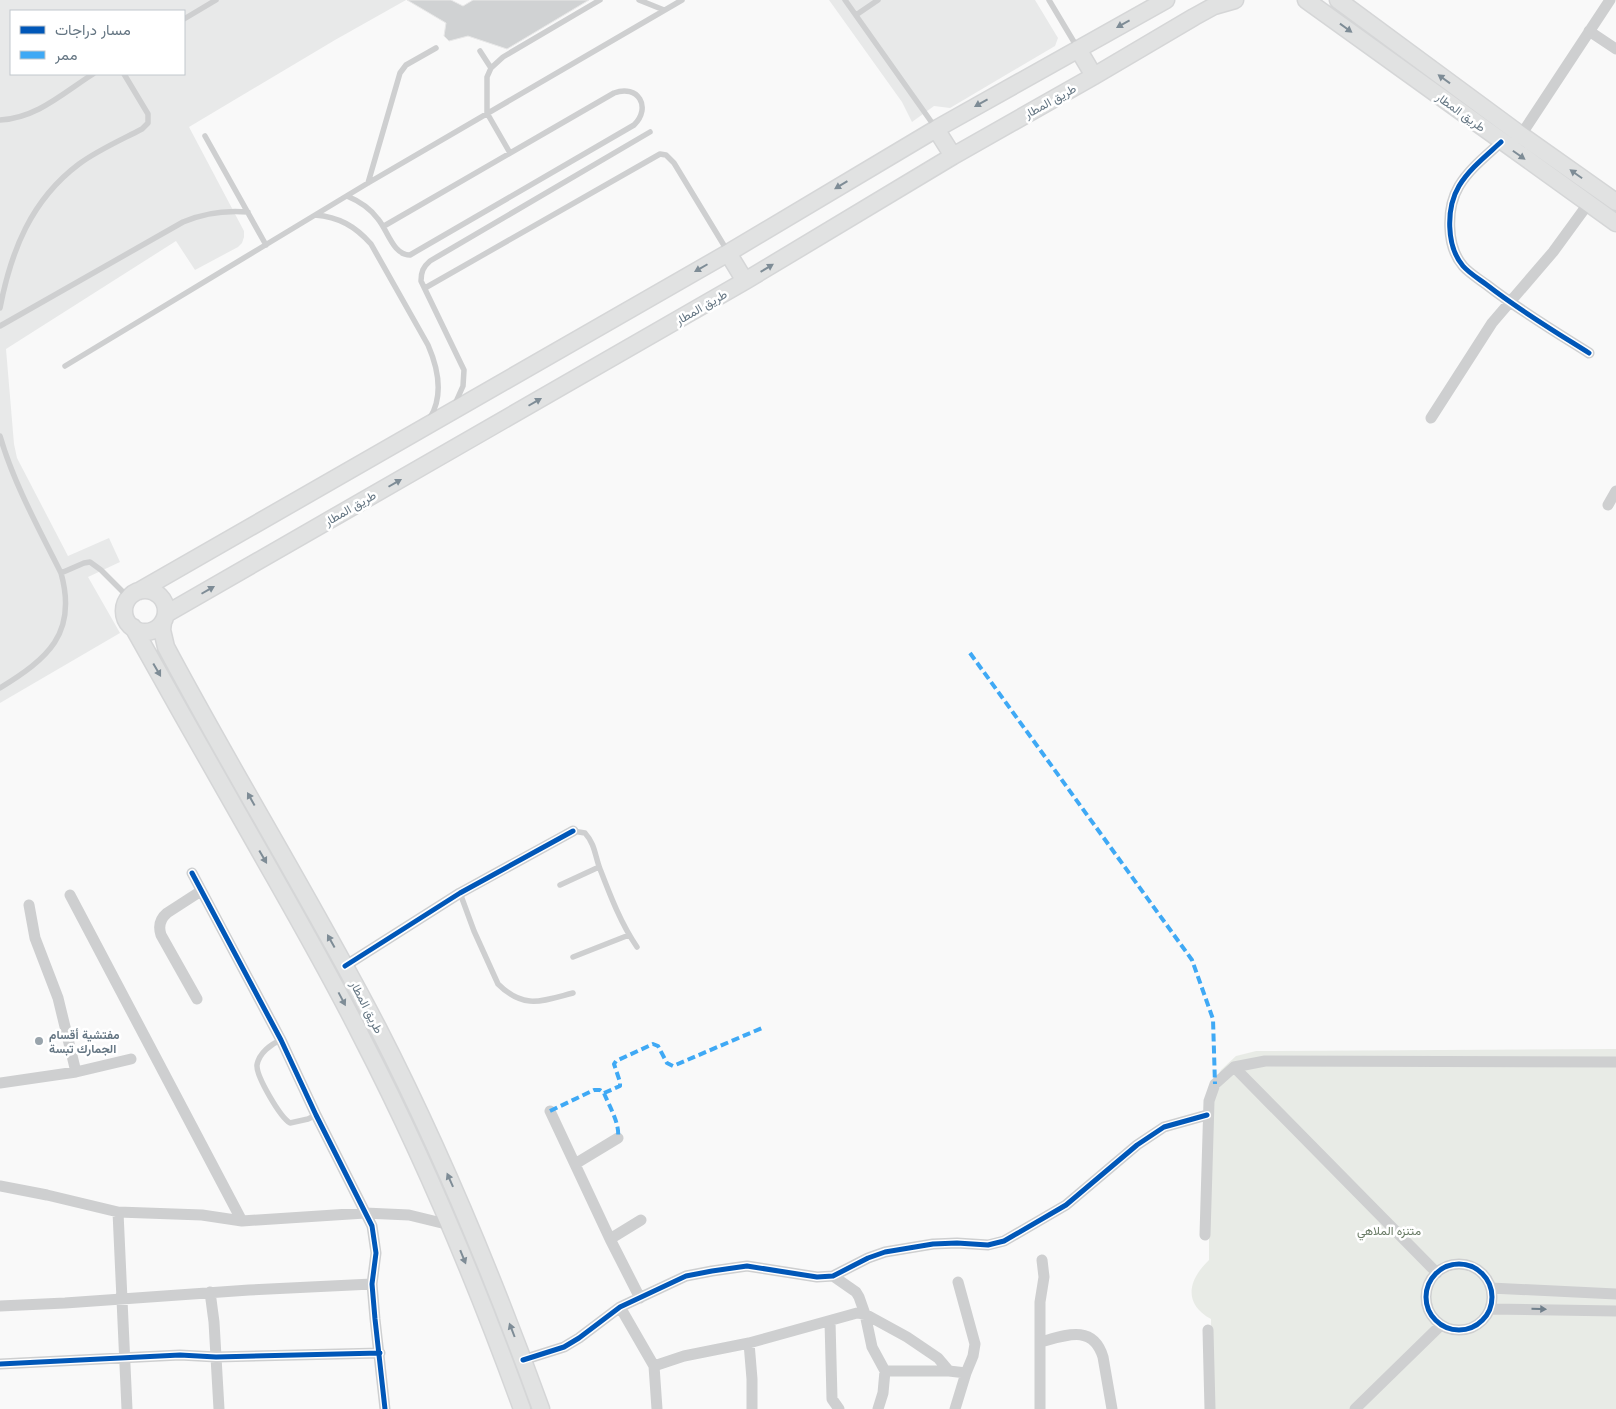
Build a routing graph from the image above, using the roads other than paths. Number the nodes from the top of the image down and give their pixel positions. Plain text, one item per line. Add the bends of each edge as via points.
1 (216, 0) edge
2 (600, 0) edge
3 (639, 0) edge
4 (682, 0) edge
5 (845, 0) edge
6 (878, 0) edge
7 (1049, 0) edge
8 (1166, 0) edge
9 (1236, 0) edge
10 (1244, 0) edge
11 (1306, 0) edge
12 (1338, 0) edge
13 (1610, 0) edge
14 (664, 10) junction
15 (856, 15) junction
16 (185, 18) edge
17 (1589, 30) junction
18 (436, 48) dead end
19 (1078, 49) junction
20 (1616, 49) edge
21 (480, 51) dead end
22 (491, 68) junction
23 (92, 75) edge
24 (125, 75) edge
25 (1094, 76) junction
26 (487, 113) junction
27 (0, 120) edge
28 (936, 129) junction
29 (650, 132) dead end
30 (1521, 135) junction
31 (205, 136) dead end
32 (1501, 142) junction
33 (510, 153) junction
34 (953, 156) junction
35 (368, 183) junction
36 (347, 196) junction
37 (1616, 202) edge
38 (1588, 204) junction
39 (248, 212) junction
40 (315, 215) junction
41 (1616, 223) edge
42 (384, 226) junction
43 (266, 244) junction
44 (728, 252) junction
45 (745, 281) junction
46 (424, 288) junction
47 (1509, 302) junction
48 (0, 308) edge
49 (0, 326) edge
50 (1588, 353) dead end
51 (65, 366) dead end
52 (450, 411) junction
53 (1431, 418) dead end
54 (424, 426) junction
55 (0, 436) edge
56 (1616, 491) edge
57 (1608, 505) dead end
58 (61, 573) junction
59 (134, 595) junction
60 (164, 618) junction
61 (133, 627) junction
62 (0, 688) edge
63 (573, 831) joint
64 (599, 867) junction
65 (192, 873) dead end
66 (560, 885) dead end
67 (201, 891) junction
68 (460, 893) junction
69 (70, 894) dead end
70 (29, 906) dead end
71 (629, 935) junction
72 (637, 947) dead end
73 (573, 957) dead end
74 (345, 966) junction
75 (329, 974) junction
76 (573, 993) dead end
77 (197, 999) dead end
78 (281, 1040) junction
79 (131, 1058) dead end
80 (1616, 1062) edge
81 (1234, 1067) junction
82 (76, 1072) junction
83 (0, 1083) edge
84 (550, 1111) dead end
85 (1207, 1114) junction
86 (316, 1115) junction
87 (618, 1138) dead end
88 (575, 1164) junction
89 (0, 1186) edge
90 (118, 1212) junction
91 (365, 1213) junction
92 (466, 1218) junction
93 (641, 1220) dead end
94 (242, 1221) junction
95 (450, 1226) junction
96 (1205, 1235) dead end
97 (610, 1239) junction
98 (1042, 1260) dead end
99 (1437, 1273) junction
100 (834, 1276) junction
101 (958, 1282) dead end
102 (372, 1284) junction
103 (1491, 1288) junction
104 (210, 1292) junction
105 (1616, 1294) edge
106 (640, 1298) junction
107 (122, 1299) junction
108 (0, 1306) edge
109 (620, 1306) junction
110 (1490, 1309) junction
111 (1616, 1310) edge
112 (865, 1314) junction
113 (830, 1321) junction
114 (1441, 1325) junction
115 (1208, 1330) dead end
116 (1041, 1342) junction
117 (749, 1343) junction
118 (380, 1353) junction
119 (216, 1357) junction
120 (125, 1358) junction
121 (523, 1360) junction
122 (0, 1364) edge
123 (654, 1366) junction
124 (885, 1371) junction
125 (949, 1371) junction
126 (966, 1373) junction
127 (127, 1409) edge
128 (219, 1409) edge
129 (385, 1409) edge
130 (522, 1409) edge
131 (541, 1409) edge
132 (656, 1409) edge
133 (752, 1409) edge
134 (838, 1409) edge
135 (878, 1409) edge
136 (956, 1409) edge
137 (1040, 1409) edge
138 (1112, 1409) edge
139 (1210, 1409) edge
140 (1354, 1409) edge

1 - 16 lane
2 - 22 lane via 503,57
3 - 14 lane
4 - 14 lane
5 - 15 lane
6 - 15 lane
7 - 19 lane
8 -> 19 main road
9 - 10 main road, طريق المطار
9 - 25 main road, طريق المطار via 1199,14
11 -> 32 main road, طريق المطار
30 -> 12 main road, طريق المطار
13 - 17 street
14 - 26 lane
15 - 28 lane
17 - 20 street
17 - 30 street
18 - 35 lane via 406,65 400,73
19 - 25 main road
19 -> 28 main road
21 - 22 lane
22 - 26 lane via 487,77
23 - 27 lane via 38,110 10,120
24 - 48 lane via 148,114 148,123 80,164 49,192 17,245
25 - 34 main road, طريق المطار
26 - 33 lane
26 - 35 lane
28 - 34 main road
28 -> 44 main road
29 - 46 lane via 430,261 421,273
37 -> 30 main road, طريق المطار
31 - 39 lane
32 -> 38 main road, طريق المطار
32 - 47 street via 1455,194 1450,235 1463,266
33 - 42 lane
33 - 42 lane via 614,93 630,91 642,103 643,111 634,125 416,253 400,253
45 -> 34 main road, طريق المطار
35 - 36 lane
36 - 40 lane
36 - 42 lane via 364,205
38 - 41 main road, طريق المطار
38 - 47 street
39 - 43 lane
39 - 49 lane via 220,212 183,222
40 - 43 lane
40 - 54 lane via 328,216 352,226 371,244 428,344 439,386 437,401
43 - 51 lane
44 - 45 main road
44 - 46 lane via 674,163 660,154
44 -> 52 main road
60 -> 45 main road, طريق المطار
46 - 52 lane via 464,370 460,395
47 - 50 street
47 - 53 street
52 - 54 main road
54 - 59 main road
55 - 58 lane via 7,459
56 - 57 street
58 - 59 lane via 90,562
58 - 62 lane via 66,604 60,634 42,659
59 - 60 main road via 153,591 160,596 165,605
59 - 61 main road via 125,611
60 - 61 main road via 156,629 147,632
74 -> 60 main road, طريق المطار via 170,654 163,638
61 -> 75 main road, طريق المطار
63 - 64 lane via 587,835
63 - 68 street
64 - 66 lane
64 - 71 lane
65 - 67 street
67 - 77 street via 167,913 159,924 161,935
67 - 78 street
68 - 74 street
68 - 76 lane via 474,931 502,988 517,997 538,1002
69 - 94 street
70 - 82 street via 36,938 58,998
71 - 72 lane
71 - 73 lane
74 - 75 main road
92 -> 74 main road, طريق المطار via 410,1094
75 -> 95 main road, طريق المطار via 394,1102
78 - 86 street
78 - 86 lane via 272,1044 259,1058 257,1067 261,1077 277,1109 290,1123
79 - 82 street
80 - 81 street via 1265,1061
81 - 85 street via 1215,1084
81 - 99 street
82 - 83 street
84 - 88 street
85 - 96 street
85 - 100 street via 1164,1127 1066,1204 1004,1241 988,1245 933,1244 885,1252
86 - 91 street
87 - 88 street
88 - 97 street
89 - 90 street
90 - 94 street via 202,1215
90 - 107 street
91 - 94 street
91 - 95 street via 409,1215
91 - 102 street via 372,1226 376,1253
92 - 95 main road
121 -> 92 main road, طريق المطار
93 - 97 street
95 -> 130 main road, طريق المطار
97 - 106 street
98 - 116 street
99 - 103 street via 1446,1266 1469,1265 1486,1277
99 - 114 street via 1426,1295 1427,1307
100 - 106 street via 817,1277 747,1266 686,1276
100 - 112 street via 856,1292
101 - 126 street via 975,1340
102 - 104 street
102 - 118 street
103 - 105 street
103 - 110 street
104 - 107 street
104 - 119 street
106 - 109 street
107 - 108 street
107 - 120 street
109 - 121 street via 564,1347
109 - 123 street
110 -> 111 street
110 - 114 street via 1475,1326 1464,1330
112 - 113 street
112 - 124 street via 872,1347
112 - 125 street via 926,1350
113 - 117 street
113 - 134 street via 832,1399
114 - 140 street
115 - 139 street
116 - 137 street
116 - 138 street via 1071,1334 1093,1340 1103,1357
117 - 123 street via 684,1356
117 - 133 street
118 - 119 street
118 - 129 street
119 - 120 street
119 - 128 street
120 - 122 street
120 - 127 street
121 - 131 main road, طريق المطار
123 - 132 street
124 - 125 street
124 - 135 street
125 - 126 street
126 - 136 street

